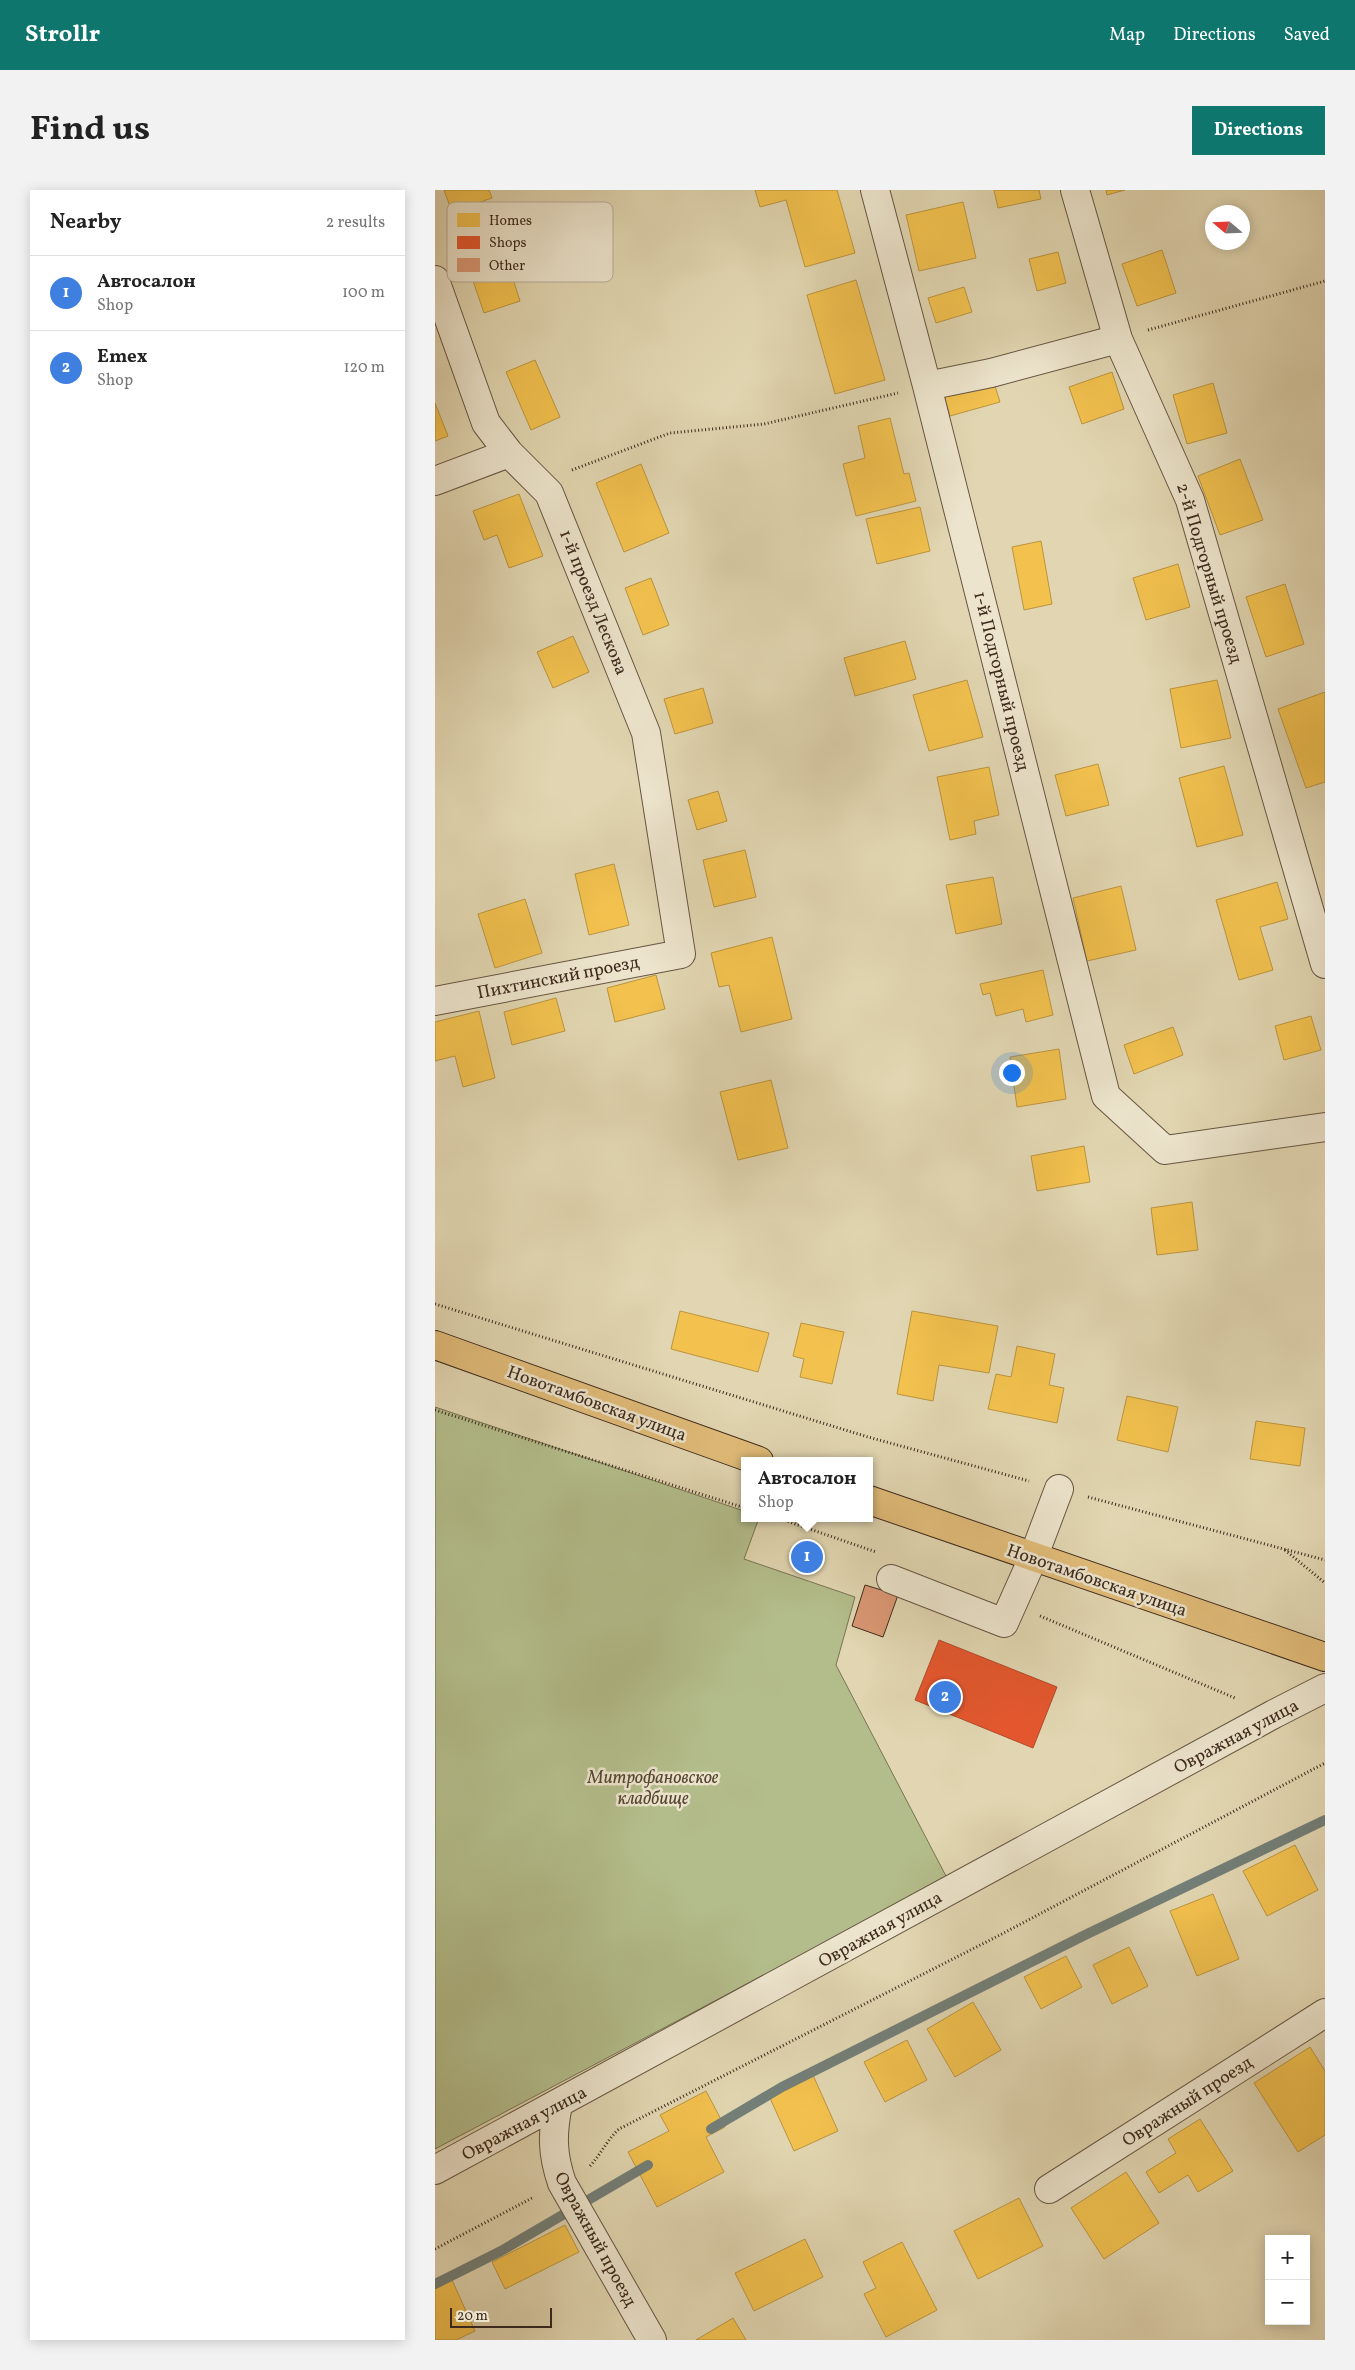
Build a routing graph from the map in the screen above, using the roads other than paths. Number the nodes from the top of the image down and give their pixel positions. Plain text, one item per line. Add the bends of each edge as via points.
1 (875, 190) edge
2 (1075, 190) edge
3 (435, 280) edge
4 (1118, 339) junction
5 (927, 386) junction
6 (509, 453) junction
7 (435, 481) edge
8 (681, 954) joint
9 (1325, 964) edge
10 (435, 1001) edge
11 (1325, 1127) edge
12 (435, 1345) edge
13 (748, 1457) edge
14 (1059, 1489) road end
15 (873, 1501) edge
16 (1033, 1558) junction
17 (887, 1566) road end
18 (1325, 1657) edge
19 (1325, 1688) edge
20 (1325, 2013) edge
21 (558, 2105) junction
22 (435, 2170) edge
23 (1049, 2189) dead end
24 (652, 2340) edge

1 - 5 street, 1-й Подгорный проезд
2 - 4 street, 2-й Подгорный проезд
3 - 6 street, 1-й проезд Лескова via 487,423
4 - 5 street via 991,373
4 - 9 street, 2-й Подгорный проезд via 1190,500
5 - 11 street, 1-й Подгорный проезд via 1106,1096 1165,1150
6 - 7 street
6 - 8 street, 1-й проезд Лескова via 549,493 646,733
8 - 10 street, Пихтинский проезд
12 - 13 main road, Новотамбовская улица
14 - 16 street
15 - 16 main road, Новотамбовская улица
16 - 17 street via 1004,1623
16 - 18 main road, Новотамбовская улица
19 - 21 street, Овражная улица
20 - 23 street, Овражный проезд
21 - 22 street, Овражная улица
21 - 24 street, Овражный проезд via 553,2130 555,2160 562,2183

